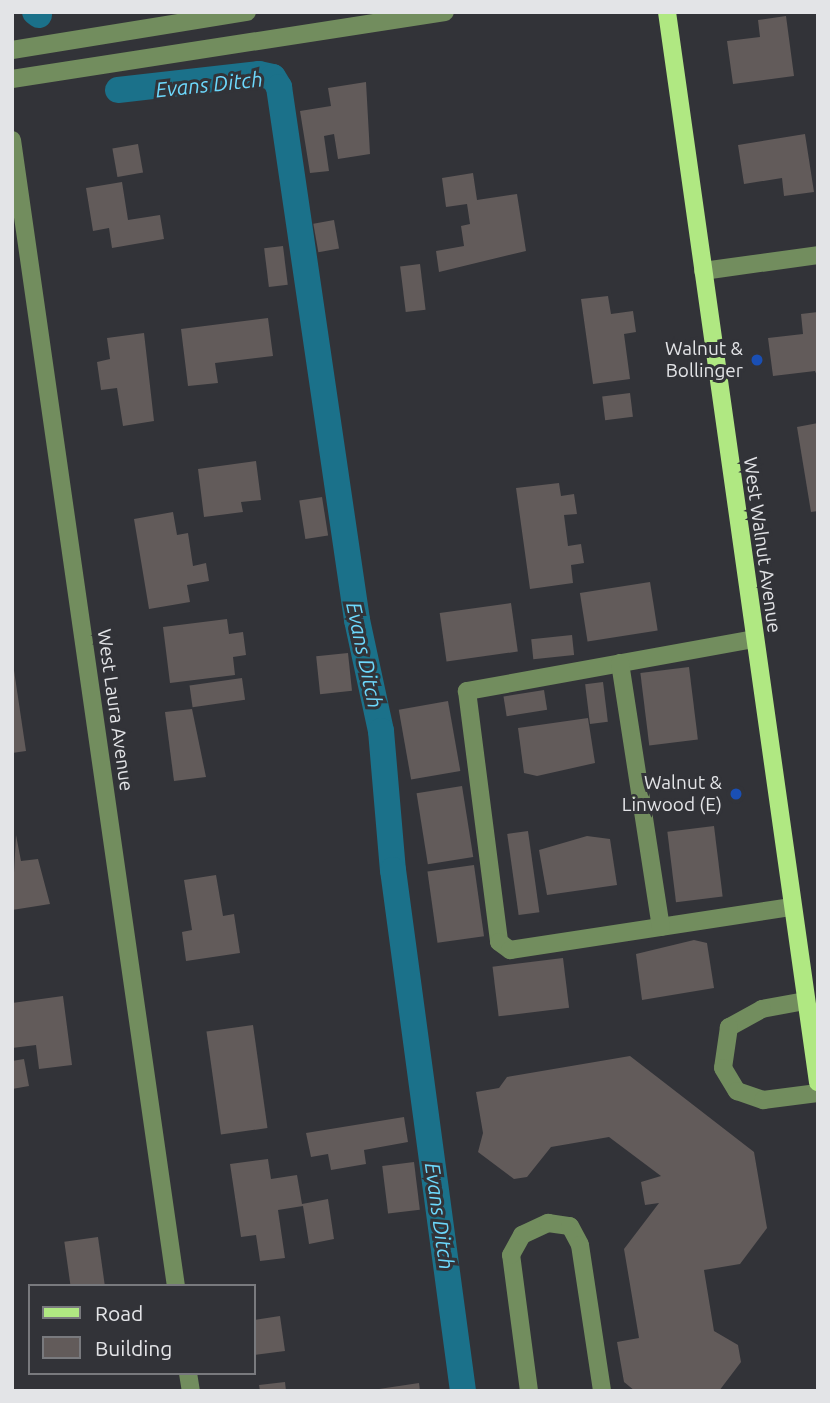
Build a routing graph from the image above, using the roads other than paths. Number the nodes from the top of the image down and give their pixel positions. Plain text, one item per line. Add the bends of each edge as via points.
1 (247, 12) edge
2 (445, 12) edge
3 (667, 12) edge
4 (198, 16) edge
5 (209, 49) junction
6 (12, 50) edge
7 (12, 79) edge
8 (12, 140) edge
9 (818, 255) edge
10 (703, 271) junction
11 (754, 639) junction
12 (620, 663) junction
13 (793, 908) junction
14 (661, 927) junction
15 (805, 1001) junction
16 (818, 1082) edge
17 (818, 1093) edge
18 (176, 1284) edge
19 (529, 1391) edge
20 (602, 1391) edge

1 - 4 street
2 - 5 street
3 - 10 main road, West Walnut Avenue
4 - 5 street
4 - 6 street
5 - 7 street
8 - 18 street, West Laura Avenue
9 - 10 street
10 - 11 main road, West Walnut Avenue
11 - 12 street
11 - 13 main road, West Walnut Avenue
12 - 14 street
12 - 14 street via 467,691 499,942 510,950
13 - 14 street
13 - 15 main road, West Walnut Avenue
15 - 16 main road, West Walnut Avenue
15 - 17 street via 762,1009 729,1027 723,1068 737,1091 762,1100
19 - 20 street via 511,1255 522,1235 548,1223 570,1226 580,1245

